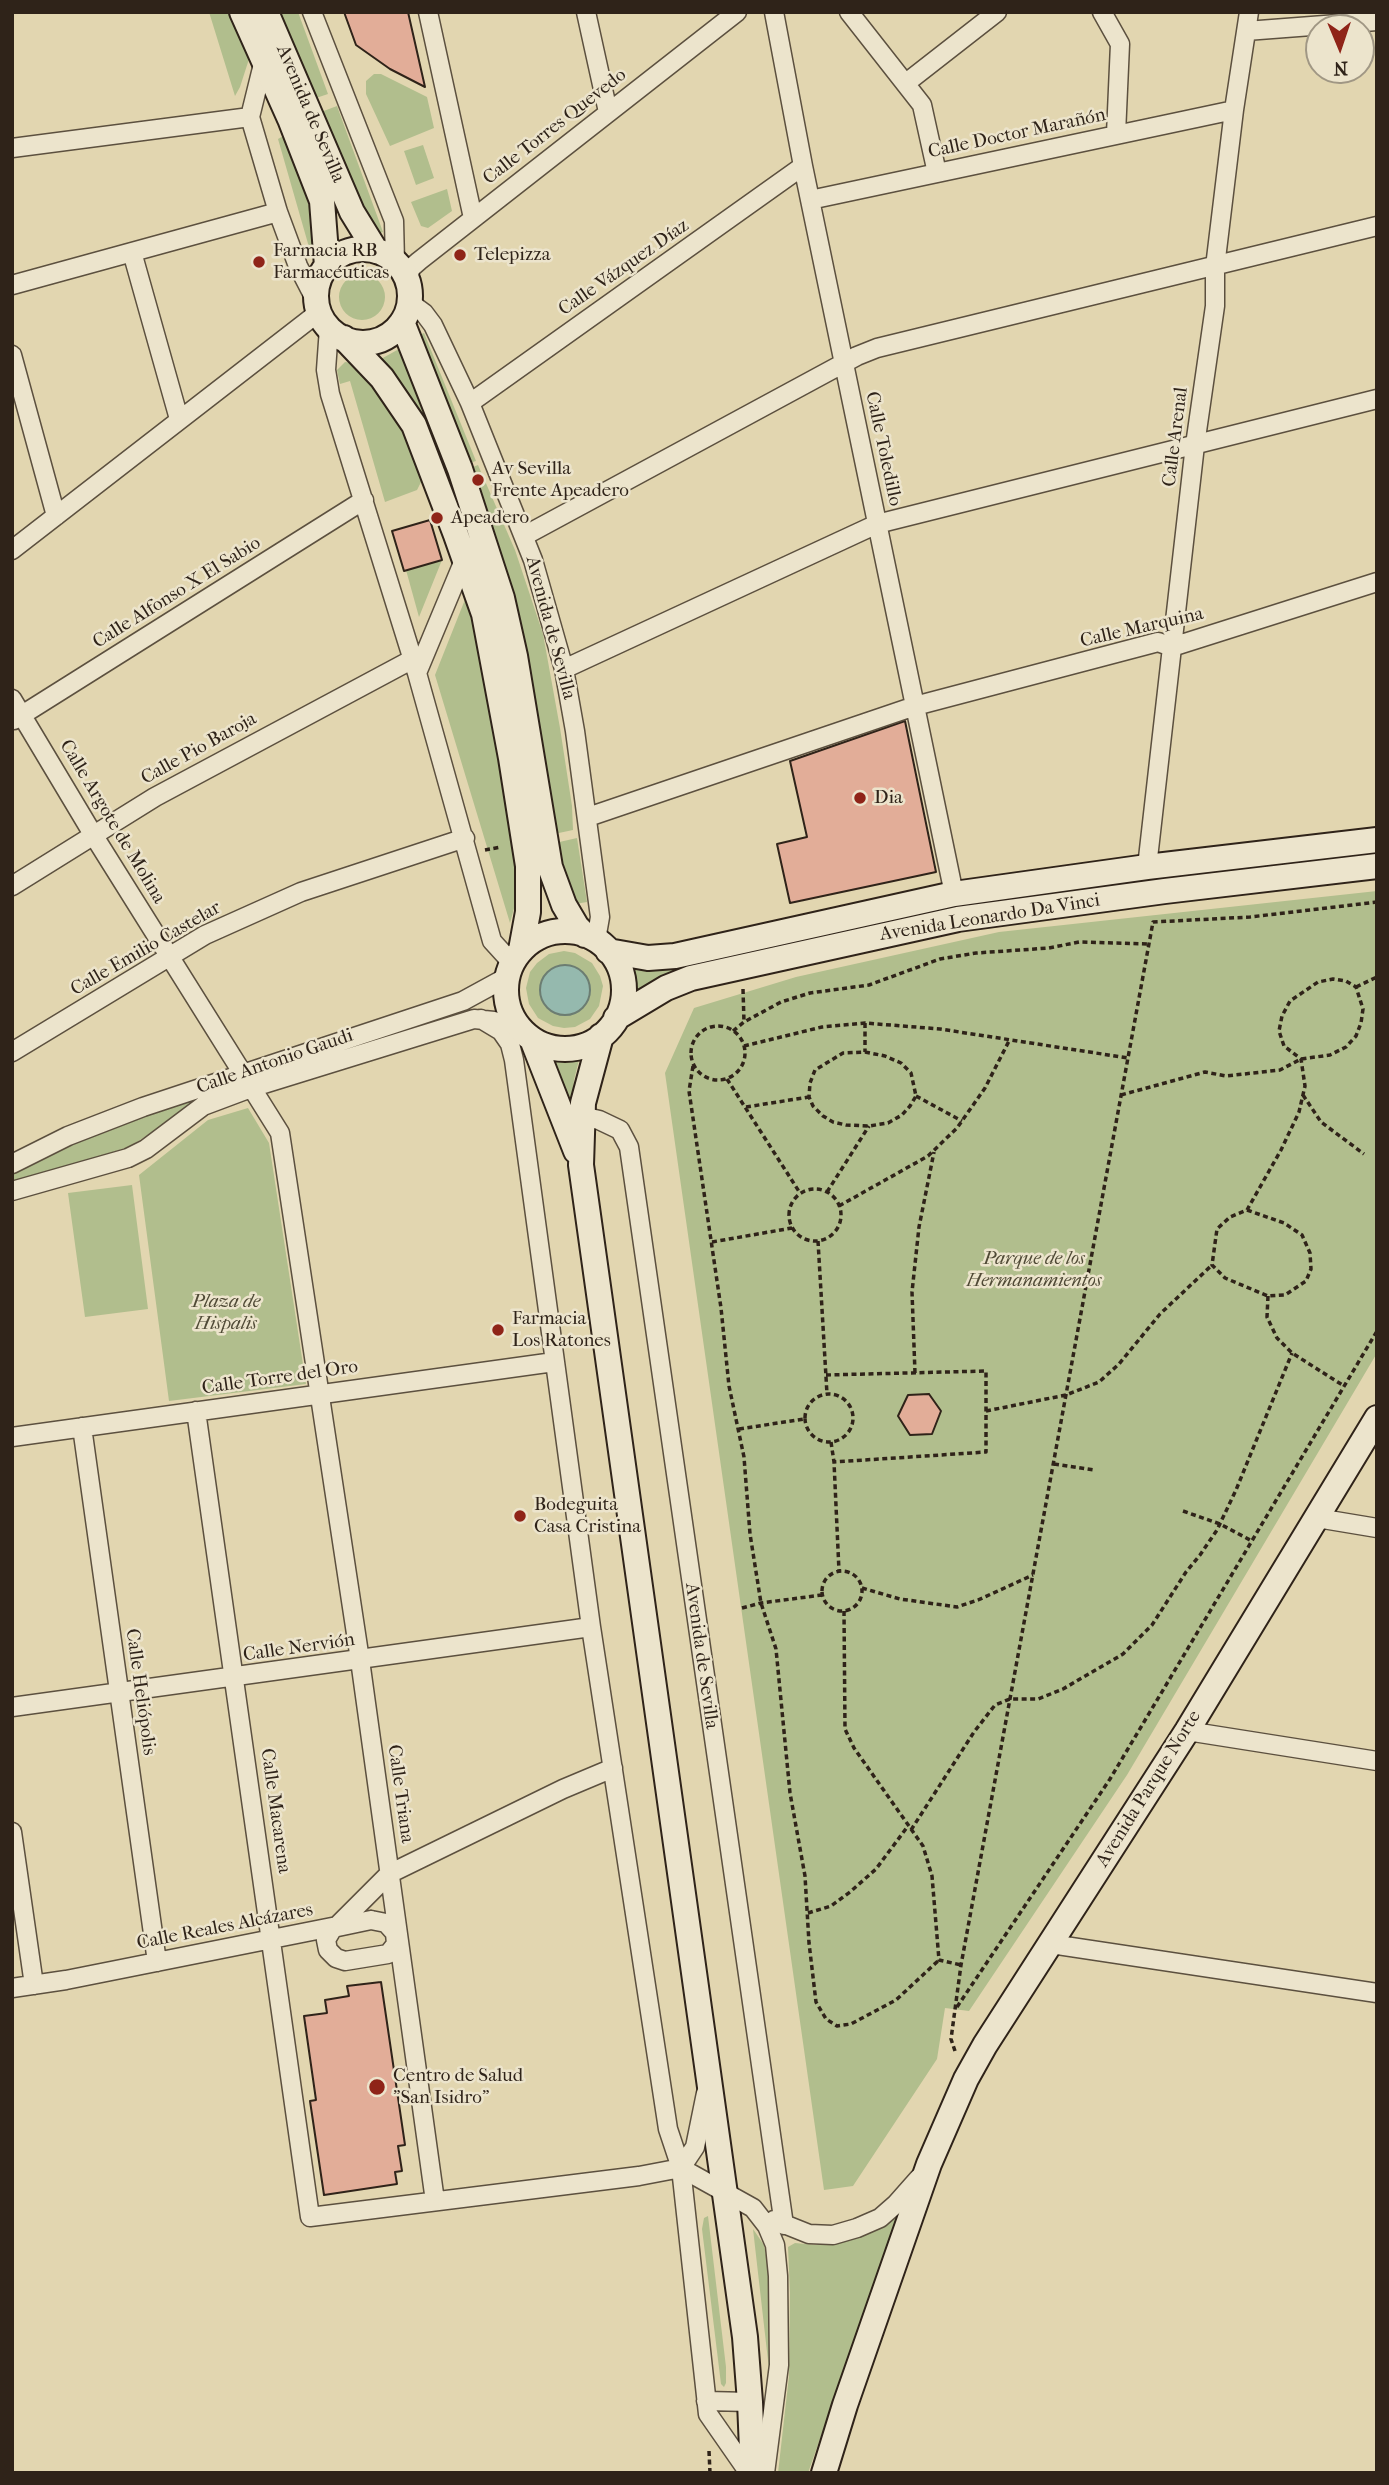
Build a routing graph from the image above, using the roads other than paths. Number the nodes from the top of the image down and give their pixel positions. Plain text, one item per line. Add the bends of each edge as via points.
1 (242, 12) edge
2 (266, 12) edge
3 (312, 12) edge
4 (428, 12) edge
5 (586, 12) edge
6 (737, 12) edge
7 (774, 12) edge
8 (849, 12) edge
9 (997, 12) edge
10 (1102, 12) edge
11 (1249, 12) edge
12 (1377, 21) edge
13 (1246, 32) junction
14 (264, 60) junction
15 (906, 83) junction
16 (1234, 110) junction
17 (608, 112) junction
18 (250, 117) junction
19 (1116, 134) junction
20 (12, 148) edge
21 (803, 166) junction
22 (937, 173) junction
23 (810, 200) junction
24 (278, 212) junction
25 (473, 218) junction
26 (1377, 226) edge
27 (132, 252) junction
28 (327, 267) junction
29 (1215, 267) junction
30 (398, 284) junction
31 (12, 285) edge
32 (327, 320) junction
33 (12, 355) edge
34 (844, 363) junction
35 (1377, 399) edge
36 (470, 403) junction
37 (179, 419) junction
38 (1195, 445) junction
39 (364, 500) junction
40 (56, 516) junction
41 (877, 524) junction
42 (524, 536) junction
43 (12, 550) edge
44 (465, 558) junction
45 (1377, 582) edge
46 (1172, 647) junction
47 (415, 666) junction
48 (564, 669) junction
49 (12, 699) edge
50 (915, 706) junction
51 (17, 718) edge
52 (588, 817) junction
53 (94, 836) junction
54 (465, 838) junction
55 (1377, 840) edge
56 (1377, 866) edge
57 (1147, 867) junction
58 (12, 886) edge
59 (954, 894) junction
60 (492, 941) junction
61 (597, 942) junction
62 (169, 956) junction
63 (514, 964) junction
64 (485, 989) junction
65 (481, 1018) junction
66 (608, 1027) junction
67 (527, 1034) junction
68 (12, 1052) edge
69 (246, 1081) junction
70 (517, 1088) junction
71 (582, 1116) junction
72 (12, 1164) edge
73 (581, 1165) junction
74 (12, 1191) edge
75 (554, 1362) junction
76 (320, 1393) junction
77 (196, 1411) junction
78 (1377, 1418) edge
79 (82, 1427) junction
80 (12, 1437) edge
81 (1317, 1518) junction
82 (1377, 1528) edge
83 (591, 1627) junction
84 (360, 1660) junction
85 (235, 1678) junction
86 (119, 1692) junction
87 (12, 1707) edge
88 (1186, 1731) junction
89 (1377, 1761) edge
90 (612, 1768) junction
91 (12, 1832) edge
92 (389, 1874) junction
93 (337, 1926) junction
94 (397, 1938) junction
95 (271, 1939) junction
96 (1051, 1944) junction
97 (157, 1962) junction
98 (34, 1985) junction
99 (12, 1988) edge
100 (1377, 1993) edge
101 (709, 2077) junction
102 (929, 2164) junction
103 (681, 2168) junction
104 (724, 2194) junction
105 (435, 2201) junction
106 (753, 2208) junction
107 (784, 2225) junction
108 (750, 2402) junction
109 (707, 2407) junction
110 (751, 2473) edge
111 (765, 2473) edge
112 (824, 2473) edge

1 - 14 main road, Avenida de Sevilla
2 - 30 main road, Avenida de Sevilla via 352,212
3 - 30 street, Avenida de Sevilla via 394,221
4 - 25 street
5 - 17 street
6 - 17 street, Calle Torres Quevedo
7 - 21 street, Calle Toledillo
8 - 15 street
9 - 15 street
10 - 19 street via 1120,44
11 - 13 street, Calle Arenal
12 - 13 street
13 - 16 street, Calle Arenal
14 - 18 street, Avenida de Sevilla
14 - 28 main road, Avenida de Sevilla via 322,201
15 - 22 street via 922,105
16 - 19 street, Calle Doctor Marañón
16 - 29 street, Calle Arenal
17 - 25 street, Calle Torres Quevedo
18 - 20 street
18 - 24 street
19 - 22 street, Calle Doctor Marañón
21 - 23 street, Calle Toledillo
21 - 36 street, Calle Vázquez Díaz
22 - 23 street, Calle Doctor Marañón
23 - 34 street, Calle Toledillo
24 - 27 street
24 - 32 street via 298,266
25 - 30 street, Calle Torres Quevedo
26 - 29 street
27 - 31 street
27 - 37 street
28 - 30 main road via 349,251 364,249
28 - 32 main road via 318,282
29 - 34 street via 877,348
29 - 38 street, Calle Arenal via 1215,306
30 - 32 main road via 392,332 376,341 357,342
30 - 36 street, Avenida de Sevilla via 432,322
30 - 61 main road, Avenida de Sevilla via 499,588 515,656 550,867 571,918
32 - 37 street
32 - 39 street via 327,381
32 - 44 main road via 407,412
33 - 40 street
34 - 41 street, Calle Toledillo
34 - 42 street
35 - 38 street
36 - 42 street, Avenida de Sevilla
37 - 40 street
38 - 41 street
38 - 46 street, Calle Arenal
39 - 47 street
39 - 51 street, Calle Alfonso X El Sabio
40 - 43 street
41 - 48 street
41 - 50 street, Calle Toledillo
42 - 48 street, Avenida de Sevilla
44 - 47 street
44 - 63 main road via 491,645 524,842 529,896 526,930
45 - 46 street, Calle Marquina
46 - 50 street, Calle Marquina via 1158,642
46 - 57 street, Calle Arenal
47 - 53 street, Calle Pio Baroja via 166,790
47 - 54 street
48 - 52 street, Avenida de Sevilla
49 - 51 street, Calle Argote de Molina
50 - 52 street, Calle Marquina
50 - 59 street, Calle Toledillo
51 - 53 street, Calle Argote de Molina
52 - 61 street, Avenida de Sevilla via 600,917
53 - 58 street, Calle Pio Baroja
53 - 62 street, Calle Argote de Molina
54 - 60 street
54 - 62 street, Calle Emilio Castelar via 301,892
55 - 57 main road, Avenida Leonardo Da Vinci
56 - 66 main road, Avenida Leonardo Da Vinci via 958,919 676,983
57 - 59 main road, Avenida Leonardo Da Vinci
59 - 61 main road, Avenida Leonardo Da Vinci via 675,956 648,958
60 - 63 street
60 - 64 street via 497,966
61 - 63 main road via 555,932 533,940
61 - 66 main road via 618,966 623,983 622,1001
62 - 68 street, Calle Emilio Castelar
62 - 69 street, Calle Argote de Molina
63 - 64 street, Calle Antonio Gaudi
63 - 67 main road via 507,1001
64 - 69 street, Calle Antonio Gaudi
65 - 67 street
65 - 69 street, Calle Antonio Gaudi
65 - 70 street via 507,1039
66 - 67 main road via 585,1045 567,1048 549,1046
66 - 71 main road
67 - 70 street
67 - 73 main road
69 - 72 street, Calle Antonio Gaudi via 143,1107
69 - 74 street, Calle Antonio Gaudi via 128,1157
69 - 76 street, Calle Argote de Molina via 280,1133
70 - 75 street
71 - 73 main road
71 - 107 street, Avenida de Sevilla via 620,1130 629,1147
73 - 101 main road
75 - 76 street, Calle Torre del Oro
75 - 83 street
76 - 77 street, Calle Torre del Oro
76 - 84 street, Calle Triana
77 - 79 street, Calle Torre del Oro
77 - 85 street, Calle Macarena
78 - 81 main road, Avenida Parque Norte
79 - 80 street, Calle Torre del Oro
79 - 86 street, Calle Heliópolis
81 - 82 street
81 - 88 main road, Avenida Parque Norte
83 - 84 street, Calle Nervión
83 - 90 street
84 - 85 street, Calle Nervión
84 - 92 street, Calle Triana
85 - 86 street, Calle Nervión
85 - 95 street, Calle Macarena
86 - 87 street, Calle Nervión
86 - 97 street, Calle Heliópolis
88 - 89 street
88 - 96 main road, Avenida Parque Norte
90 - 92 street, Calle Reales Alcázares
90 - 103 street via 668,2129
91 - 98 street
92 - 93 street, Calle Reales Alcázares
92 - 94 street, Calle Triana
93 - 94 street via 380,1920
93 - 94 street via 326,1943 330,1953 342,1960 386,1955
93 - 95 street, Calle Reales Alcázares
94 - 105 street, Calle Triana
95 - 97 street, Calle Reales Alcázares
95 - 105 street, Calle Macarena via 310,2217
96 - 100 street
96 - 102 main road, Avenida Parque Norte via 966,2079
97 - 98 street, Calle Reales Alcázares
98 - 99 street, Calle Reales Alcázares
101 - 103 street via 695,2147
101 - 104 main road
102 - 107 street via 904,2197 869,2224 820,2235
102 - 112 main road, Avenida Parque Norte
103 - 104 street
103 - 105 street
103 - 109 street
104 - 106 street
104 - 108 main road
106 - 107 street
106 - 111 street via 773,2238 778,2276 779,2365
108 - 109 street
108 - 110 main road
109 - 110 street

